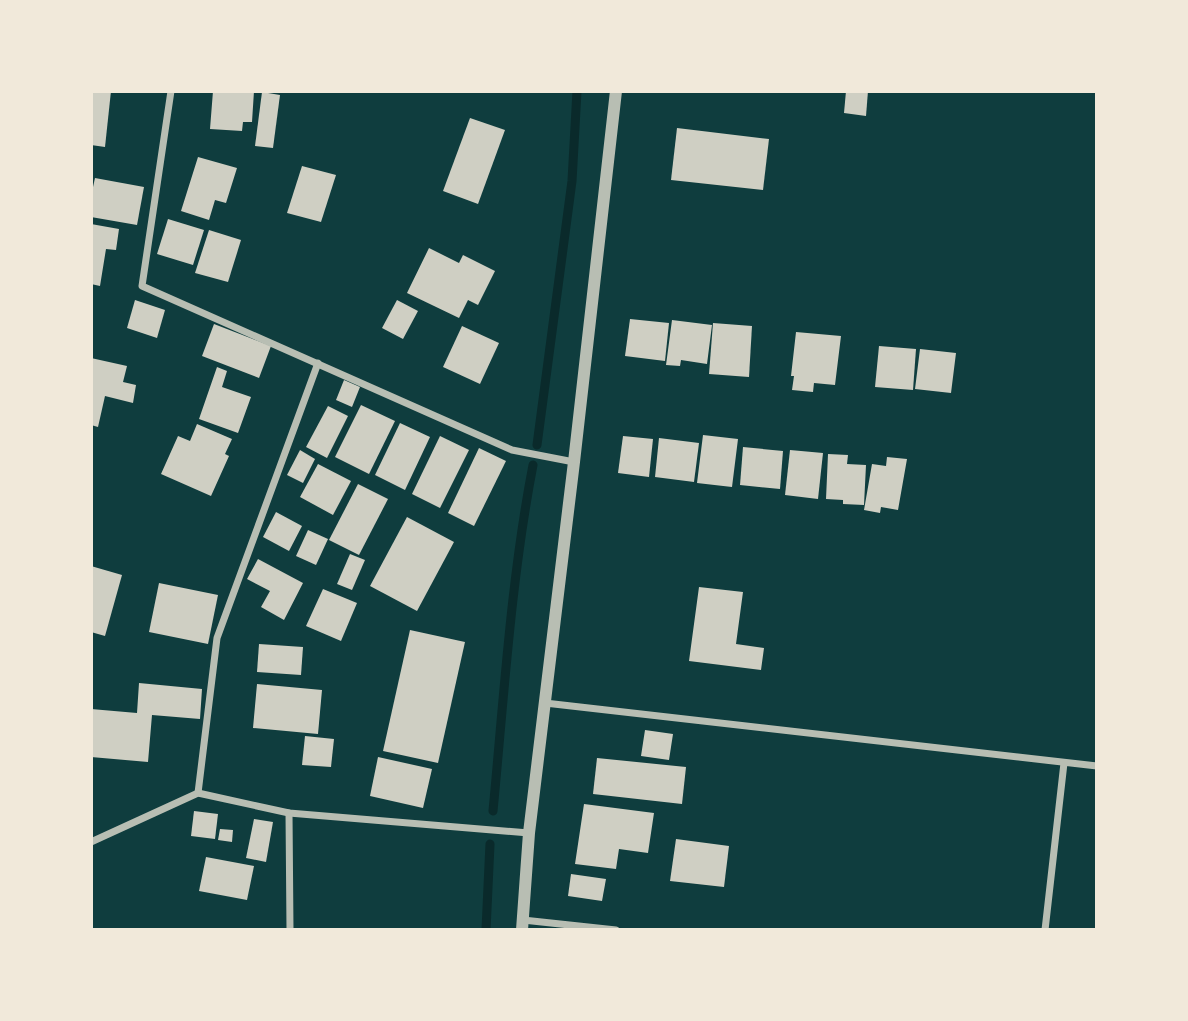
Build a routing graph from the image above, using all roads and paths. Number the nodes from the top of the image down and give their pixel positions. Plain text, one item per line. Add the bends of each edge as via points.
1 (171, 91) edge
2 (616, 91) edge
3 (318, 363) junction
4 (574, 462) junction
5 (545, 703) junction
6 (1065, 763) junction
7 (1097, 766) edge
8 (198, 793) junction
9 (289, 813) junction
10 (529, 834) junction
11 (91, 842) edge
12 (523, 925) edge
13 (290, 930) edge
14 (616, 930) edge
15 (1045, 930) edge

1 - 3 street via 142,286
2 - 4 street
3 - 4 street via 512,450
3 - 8 street via 218,638
4 - 5 street
5 - 6 street
5 - 10 street
6 - 7 street
6 - 15 street
8 - 9 street
8 - 11 street
9 - 10 street
9 - 13 street
10 - 12 street
12 - 14 street

